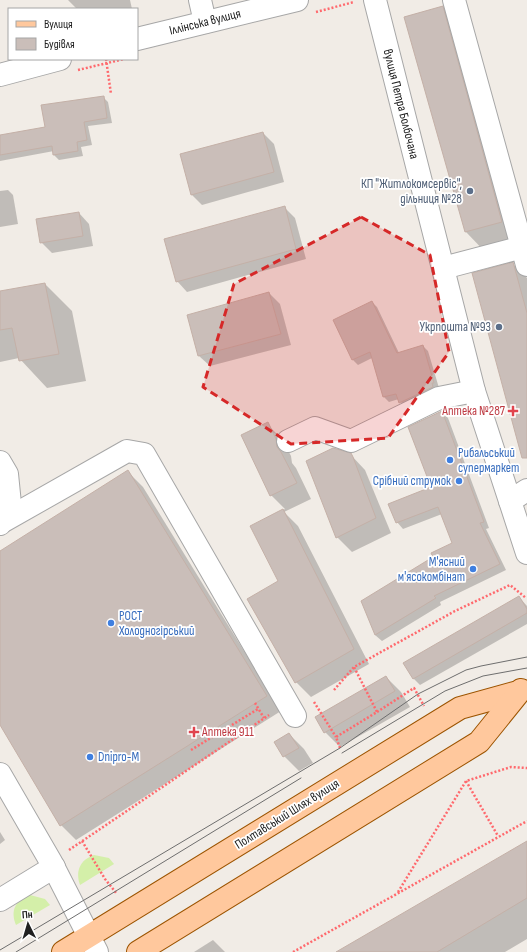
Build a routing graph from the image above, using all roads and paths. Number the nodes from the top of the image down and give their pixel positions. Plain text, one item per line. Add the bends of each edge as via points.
1 (200, 0) edge
2 (297, 0) edge
3 (374, 0) edge
4 (454, 0) edge
5 (205, 22) junction
6 (138, 39) edge
7 (55, 60) edge
8 (106, 60) edge
9 (3, 71) edge
10 (111, 94) dead end
11 (525, 253) edge
12 (443, 268) junction
13 (474, 391) junction
14 (288, 441) dead end
15 (0, 462) edge
16 (518, 496) edge
17 (0, 523) edge
18 (527, 553) edge
19 (526, 598) dead end
20 (354, 667) junction
21 (523, 689) edge
22 (334, 690) dead end
23 (255, 703) dead end
24 (425, 708) dead end
25 (258, 709) junction
26 (377, 712) junction
27 (295, 716) dead end
28 (340, 748) dead end
29 (192, 750) dead end
30 (527, 768) edge
31 (0, 774) edge
32 (466, 781) junction
33 (527, 821) edge
34 (498, 836) junction
35 (82, 841) junction
36 (60, 860) junction
37 (398, 893) junction
38 (123, 894) dead end
39 (0, 900) edge
40 (93, 944) edge
41 (63, 952) edge
42 (138, 952) edge
43 (293, 952) edge

1 - 5 street
2 - 5 street, Іллінська вулиця
3 - 12 street, вулиця Петра Болбочана
4 - 11 street
5 - 6 street, Іллінська вулиця
7 - 9 street
8 - 10 path
11 - 12 street
12 - 13 street, вулиця Петра Болбочана
13 - 14 street via 439,398 351,441 314,428
13 - 16 street, вулиця Петра Болбочана
15 - 17 street via 7,474 10,504
16 - 18 street, вулиця Петра Болбочана
17 - 27 street via 127,451 144,454
19 - 20 path via 510,585 455,611
20 - 22 path
20 - 26 path
21 - 40 main road, Полтавський Шлях вулиця via 460,708
21 - 42 main road, Полтавський Шлях вулиця via 479,742
23 - 25 path
24 - 26 path via 414,688
25 - 29 path
25 - 35 path via 264,718
26 - 28 path via 336,737
30 - 32 path via 510,767
31 - 36 street
32 - 34 path
32 - 37 path
33 - 34 path
34 - 37 path
35 - 36 path
35 - 38 path via 118,897
36 - 39 street
36 - 40 street
37 - 43 path
40 - 41 main road, Полтавський Шлях вулиця

